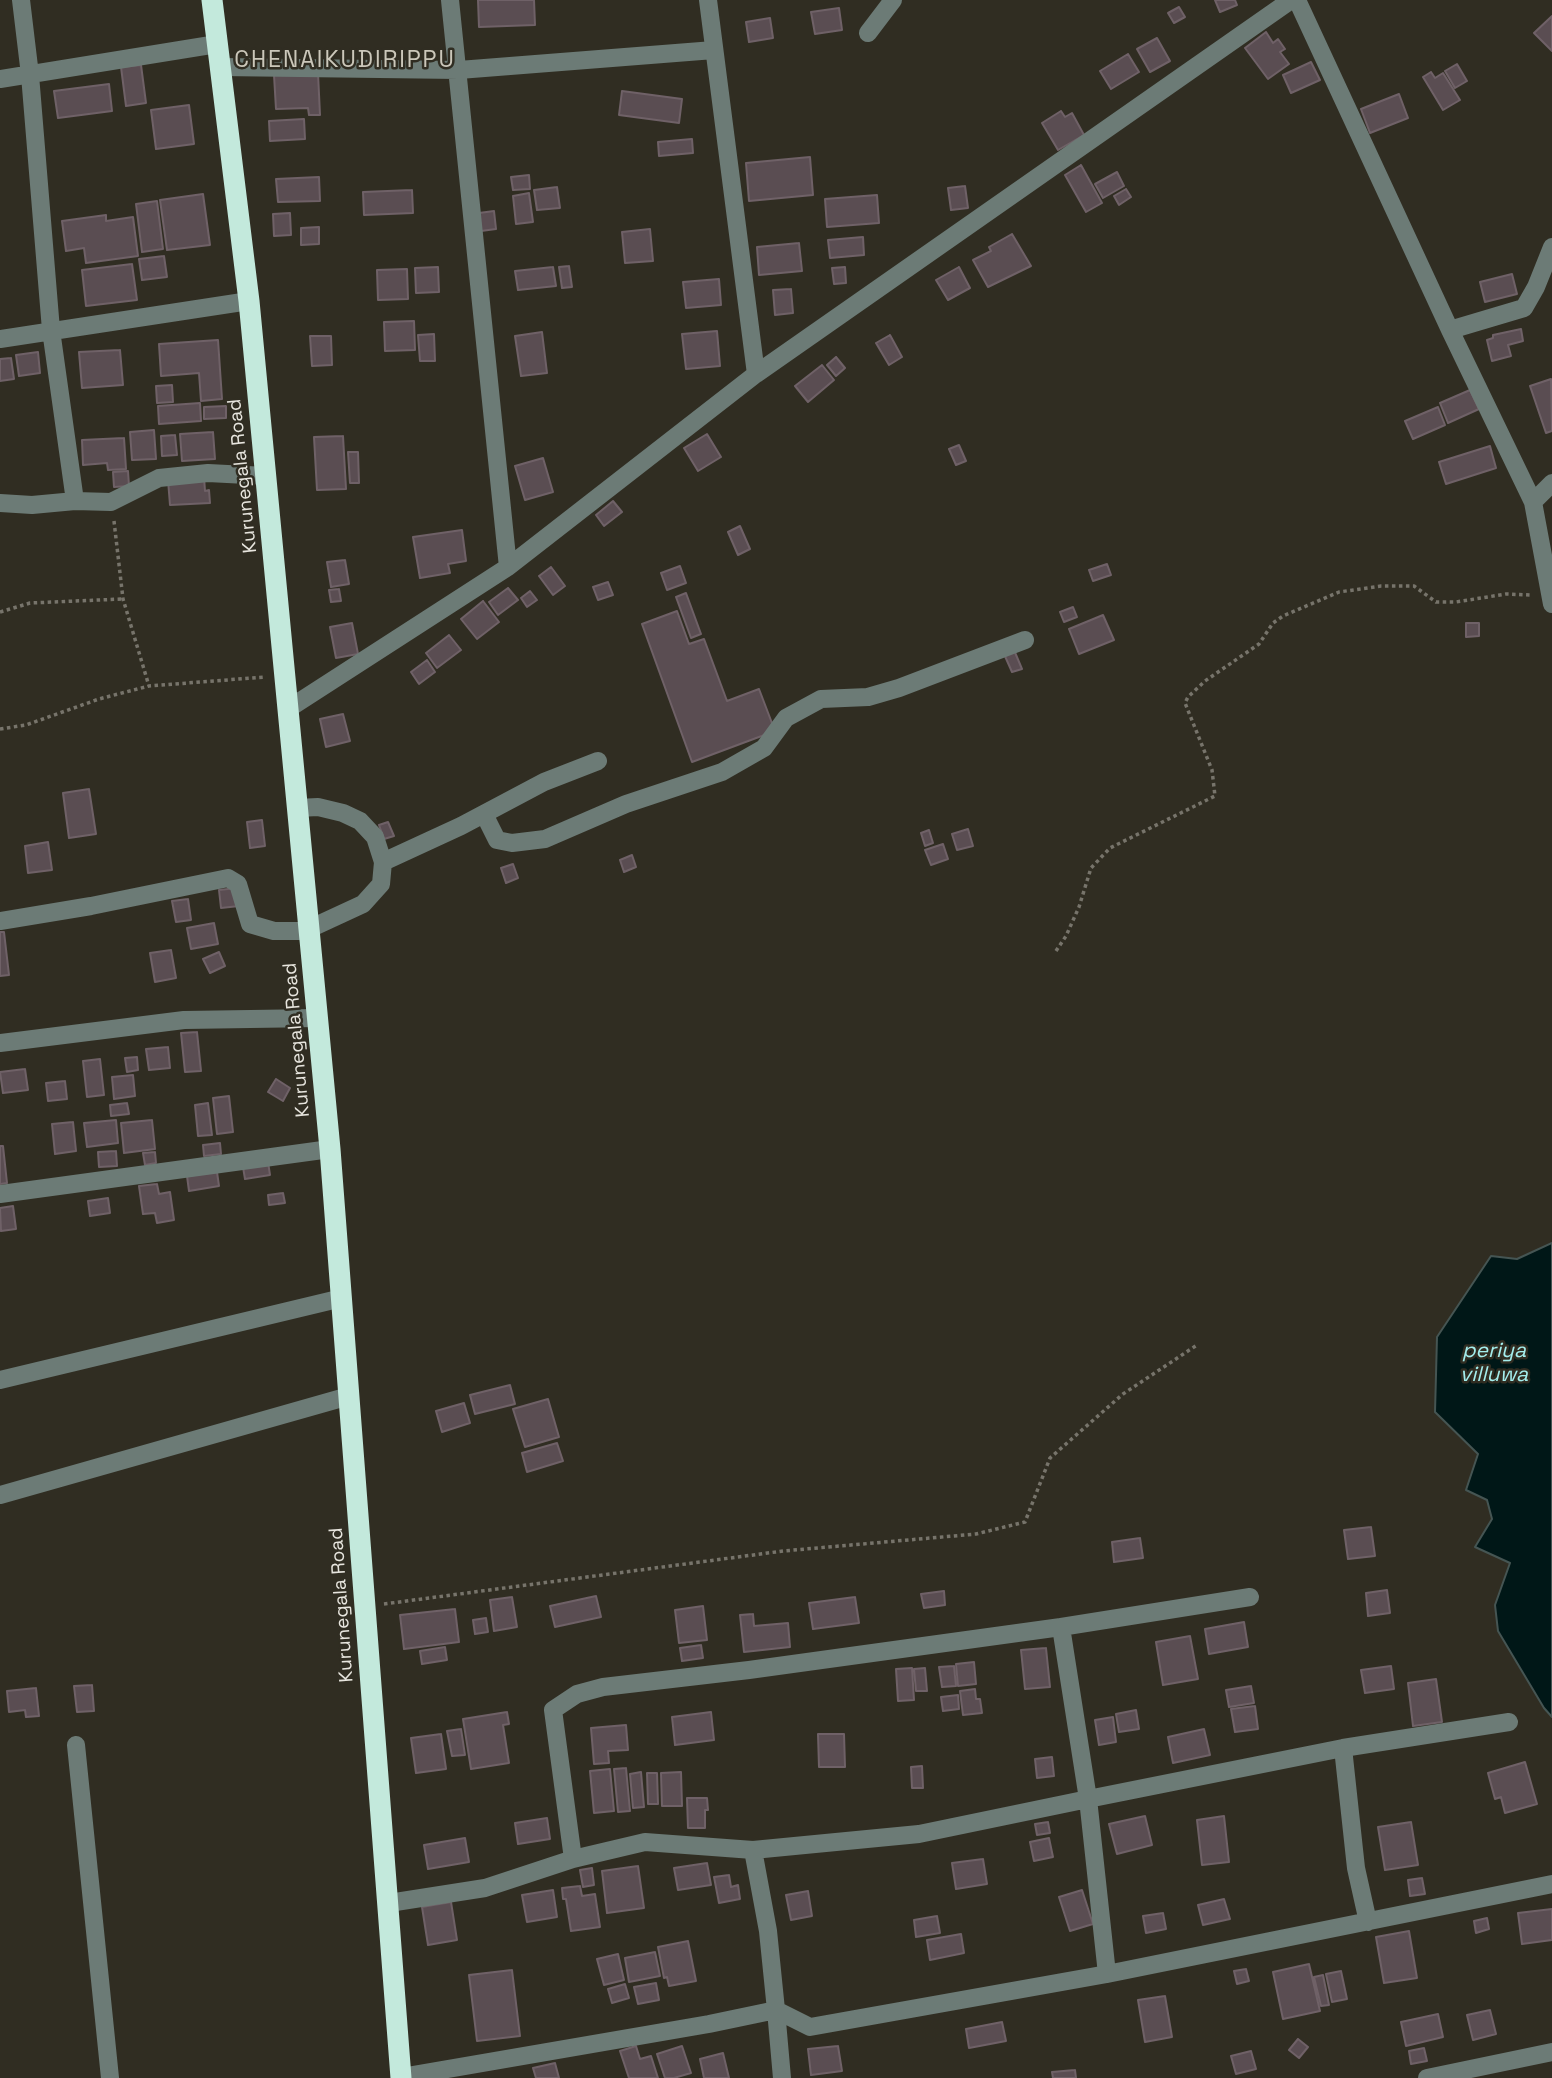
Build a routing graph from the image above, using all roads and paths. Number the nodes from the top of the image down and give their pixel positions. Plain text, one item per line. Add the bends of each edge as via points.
1 (21, 0) edge
2 (212, 0) edge
3 (450, 0) edge
4 (708, 0) edge
5 (893, 0) edge
6 (1294, 0) edge
7 (868, 33) dead end
8 (217, 44) junction
9 (714, 50) junction
10 (220, 67) junction
11 (458, 70) junction
12 (30, 75) junction
13 (0, 79) edge
14 (1552, 247) edge
15 (249, 301) junction
16 (51, 330) junction
17 (1450, 330) junction
18 (0, 339) edge
19 (755, 374) junction
20 (266, 476) junction
21 (1552, 484) edge
22 (75, 501) junction
23 (111, 502) junction
24 (1533, 502) junction
25 (0, 503) edge
26 (508, 567) junction
27 (123, 599) junction
28 (1546, 603) edge
29 (0, 612) edge
30 (1025, 639) dead end
31 (285, 675) junction
32 (149, 686) junction
33 (288, 709) junction
34 (0, 729) edge
35 (598, 761) dead end
36 (298, 808) junction
37 (484, 814) junction
38 (383, 862) junction
39 (0, 921) edge
40 (309, 930) junction
41 (1056, 951) dead end
42 (317, 1018) junction
43 (0, 1043) edge
44 (330, 1149) junction
45 (0, 1194) edge
46 (341, 1298) junction
47 (1197, 1345) dead end
48 (0, 1380) edge
49 (349, 1396) junction
50 (0, 1495) edge
51 (1250, 1597) dead end
52 (365, 1606) junction
53 (1061, 1627) junction
54 (1509, 1722) dead end
55 (76, 1745) dead end
56 (1343, 1748) junction
57 (1088, 1799) junction
58 (753, 1850) junction
59 (573, 1860) junction
60 (1552, 1884) edge
61 (389, 1903) junction
62 (1368, 1922) junction
63 (1107, 1974) junction
64 (776, 2010) junction
65 (1552, 2052) edge
66 (401, 2077) edge
67 (110, 2078) edge
68 (782, 2078) edge
69 (1427, 2078) edge

1 - 12 street
2 - 8 highway, Kurunegala Road
3 - 11 street
4 - 9 street
5 - 7 street
6 - 17 street
6 - 19 street
8 - 10 highway, Kurunegala Road
8 - 12 street
9 - 11 street
9 - 19 street
10 - 11 street
10 - 15 highway, Kurunegala Road
11 - 26 street
12 - 13 street
12 - 16 street
14 - 17 street via 1524,307
15 - 16 street
15 - 20 highway, Kurunegala Road
16 - 18 street
16 - 22 street
17 - 24 street
19 - 26 street
20 - 23 street via 208,473 159,478
20 - 31 highway, Kurunegala Road
21 - 24 street
22 - 23 street
22 - 25 street
23 - 27 path
24 - 28 street
26 - 33 street
27 - 29 path via 30,603
27 - 32 path
28 - 41 path via 1530,594 1436,602 1414,586 1381,586 1339,592 1273,623 1259,644 1205,681 1185,703 1212,770 1215,796 1110,848 1091,868
30 - 37 street via 899,688 867,697 821,699 786,718 764,748 722,772 626,804 545,839 497,840
31 - 32 path
31 - 33 highway, Kurunegala Road
32 - 34 path
33 - 36 highway, Kurunegala Road
35 - 37 street via 544,782
36 - 38 street via 318,807 360,821 375,837
36 - 40 highway, Kurunegala Road
37 - 38 street
38 - 40 street via 381,884 363,904
39 - 40 street via 228,878 238,884 250,924 274,931
40 - 42 highway, Kurunegala Road
42 - 43 street via 184,1020
42 - 44 highway, Kurunegala Road
44 - 45 street
44 - 46 highway, Kurunegala Road
46 - 48 street
46 - 49 highway, Kurunegala Road
47 - 52 path via 1123,1394 1050,1458 1025,1522 976,1534 783,1551
49 - 50 street
49 - 52 highway, Kurunegala Road
51 - 53 street
52 - 61 highway, Kurunegala Road
53 - 57 street
53 - 59 street via 577,1694 553,1710
54 - 56 street
55 - 67 street
56 - 57 street
56 - 62 street via 1356,1868
57 - 58 street via 919,1834
57 - 63 street
58 - 59 street via 645,1842
58 - 64 street
59 - 61 street via 485,1888
60 - 62 street
61 - 66 highway, Kurunegala Road
62 - 63 street
63 - 64 street via 810,2027
64 - 66 street
64 - 68 street
65 - 69 street

